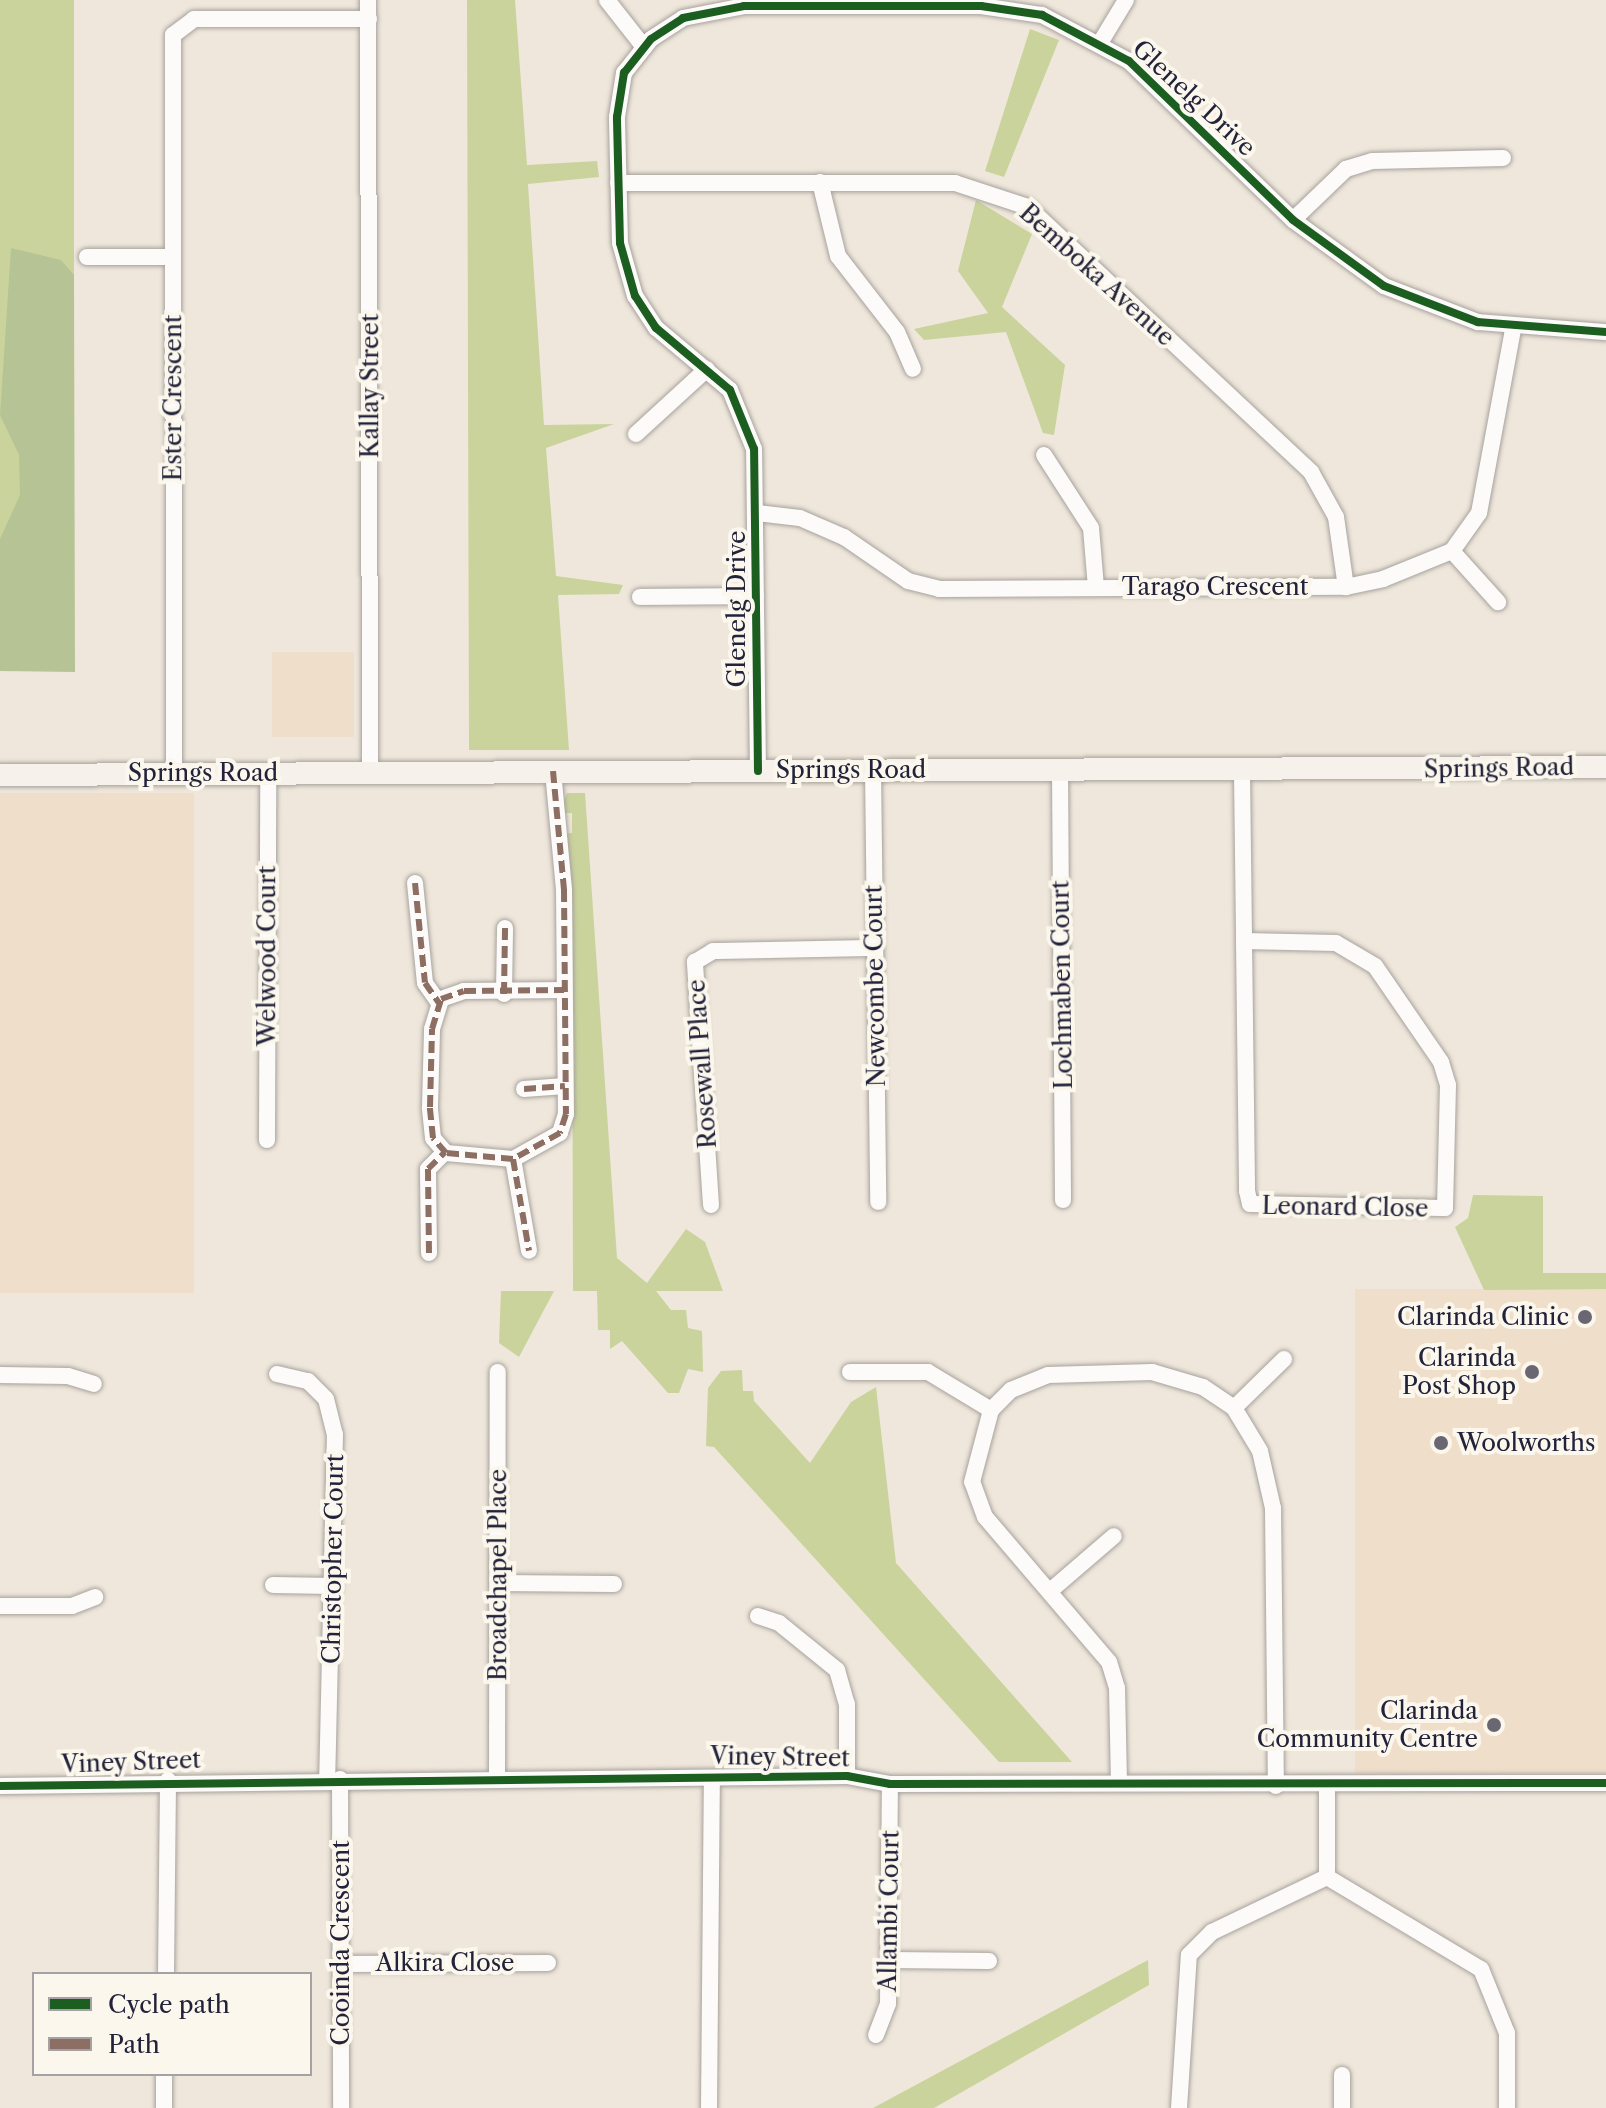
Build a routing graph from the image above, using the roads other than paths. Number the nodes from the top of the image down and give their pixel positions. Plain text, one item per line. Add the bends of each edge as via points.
1 (368, 0) edge
2 (607, 0) edge
3 (1126, 0) edge
4 (369, 19) junction
5 (1100, 43) junction
6 (644, 47) junction
7 (1503, 158) dead end
8 (820, 182) junction
9 (618, 183) junction
10 (1293, 220) junction
11 (87, 257) dead end
12 (173, 257) junction
13 (1513, 329) junction
14 (1606, 332) edge
15 (707, 369) junction
16 (913, 369) dead end
17 (636, 434) dead end
18 (1044, 455) dead end
19 (757, 513) junction
20 (1452, 551) junction
21 (1096, 587) junction
22 (1346, 587) junction
23 (756, 596) junction
24 (640, 597) dead end
25 (1498, 602) dead end
26 (1606, 767) edge
27 (873, 770) junction
28 (1060, 770) junction
29 (553, 771) junction
30 (758, 771) junction
31 (370, 772) junction
32 (1242, 772) junction
33 (268, 773) junction
34 (174, 774) junction
35 (0, 775) edge
36 (415, 883) dead end
37 (505, 928) dead end
38 (1244, 941) junction
39 (874, 948) junction
40 (564, 990) junction
41 (504, 994) junction
42 (439, 1003) junction
43 (565, 1086) junction
44 (524, 1089) dead end
45 (267, 1140) dead end
46 (445, 1152) junction
47 (513, 1159) junction
48 (1063, 1200) dead end
49 (878, 1202) dead end
50 (711, 1205) dead end
51 (529, 1251) dead end
52 (429, 1253) dead end
53 (1284, 1359) dead end
54 (498, 1372) dead end
55 (850, 1372) dead end
56 (277, 1374) dead end
57 (0, 1375) edge
58 (94, 1384) dead end
59 (1234, 1408) junction
60 (991, 1410) junction
61 (1114, 1536) dead end
62 (498, 1583) junction
63 (614, 1584) dead end
64 (273, 1585) dead end
65 (334, 1586) junction
66 (1050, 1591) junction
67 (95, 1597) dead end
68 (0, 1606) edge
69 (758, 1616) dead end
70 (847, 1776) junction
71 (497, 1778) junction
72 (334, 1779) junction
73 (712, 1779) junction
74 (168, 1780) junction
75 (1119, 1783) junction
76 (1606, 1783) edge
77 (890, 1784) junction
78 (0, 1786) edge
79 (1276, 1786) junction
80 (1327, 1786) junction
81 (1327, 1877) junction
82 (889, 1960) junction
83 (989, 1961) dead end
84 (548, 1963) dead end
85 (343, 1964) junction
86 (166, 1972) edge
87 (876, 2035) dead end
88 (1342, 2075) dead end
89 (164, 2076) edge
90 (164, 2108) edge
91 (341, 2108) edge
92 (709, 2108) edge
93 (1179, 2108) edge
94 (1342, 2108) edge
95 (1507, 2108) edge

1 - 4 street, Kallay Street
2 - 6 street
3 - 5 street
4 - 12 street, Ester Crescent via 173,19
4 - 31 street, Kallay Street
5 - 6 street, Glenelg Drive via 1007,7 744,6 694,13
5 - 10 street, Glenelg Drive via 1140,71
6 - 9 street, Glenelg Drive via 624,73
7 - 10 street via 1372,161 1346,169
8 - 9 street, Bemboka Avenue
8 - 16 street via 838,256 897,332
8 - 22 street, Bemboka Avenue via 955,183 1028,207 1311,472 1336,517
9 - 15 street, Glenelg Drive via 620,243 635,296 656,328
10 - 13 street, Glenelg Drive via 1396,291
11 - 12 street
12 - 34 street, Ester Crescent
13 - 14 street, Glenelg Drive
13 - 20 street, Tarago Crescent via 1490,478 1479,513
15 - 17 street
15 - 19 street, Glenelg Drive via 730,390 747,421
18 - 21 street via 1091,528
19 - 21 street, Tarago Crescent via 800,518 844,537 908,581 939,589
19 - 23 street, Glenelg Drive
20 - 22 street, Tarago Crescent via 1416,571
20 - 25 street
21 - 22 street, Tarago Crescent
23 - 24 street
23 - 30 street, Glenelg Drive
26 - 32 main road, Springs Road
27 - 28 main road, Springs Road
27 - 30 main road, Springs Road
27 - 39 street, Newcombe Court
28 - 32 main road, Springs Road
28 - 48 street, Lochmaben Court
29 - 30 main road, Springs Road
29 - 31 main road, Springs Road
29 - 40 street
31 - 33 main road, Springs Road
32 - 38 street, Leonard Close
33 - 34 main road, Springs Road
33 - 45 street, Welwood Court
34 - 35 main road, Springs Road
36 - 42 street via 425,983
37 - 41 street
38 - 38 street, Leonard Close via 1250,1204 1445,1208 1448,1085 1441,1062 1375,966 1336,943
39 - 49 street, Newcombe Court
39 - 50 street, Rosewall Place via 713,951 695,962
40 - 41 street
40 - 43 street
41 - 42 street via 464,991
42 - 46 street via 432,1029 431,1133
43 - 44 street
43 - 47 street via 560,1133
46 - 47 street
46 - 52 street via 429,1166
47 - 51 street
53 - 59 street
54 - 62 street, Broadchapel Place
55 - 60 street via 928,1372
56 - 65 street, Christopher Court via 308,1381 326,1399 335,1434
57 - 58 street via 68,1376
59 - 60 street via 1203,1387 1152,1372 1048,1375 1011,1390
59 - 79 street via 1260,1451 1273,1508
60 - 66 street via 972,1482 985,1517
61 - 66 street
62 - 63 street
62 - 71 street, Broadchapel Place
64 - 65 street
65 - 72 street, Christopher Court
66 - 75 street via 1109,1662 1117,1688
67 - 68 street via 72,1606
69 - 70 street via 779,1623 837,1670 847,1704
70 - 73 street, Viney Street
70 - 77 street, Viney Street
71 - 72 street, Viney Street
71 - 73 street, Viney Street
72 - 74 street, Viney Street
72 - 85 street, Cooinda Crescent
73 - 92 street
74 - 78 street, Viney Street
74 - 86 street
75 - 77 street, Viney Street
75 - 79 street, Viney Street
76 - 80 street, Viney Street
77 - 82 street, Allambi Court
79 - 80 street, Viney Street
80 - 81 street
81 - 93 street via 1212,1932 1189,1955
81 - 95 street via 1481,1969 1507,2033
82 - 83 street
82 - 87 street, Allambi Court via 888,2004
84 - 85 street, Alkira Close
85 - 91 street, Cooinda Crescent
88 - 94 street
89 - 90 street

